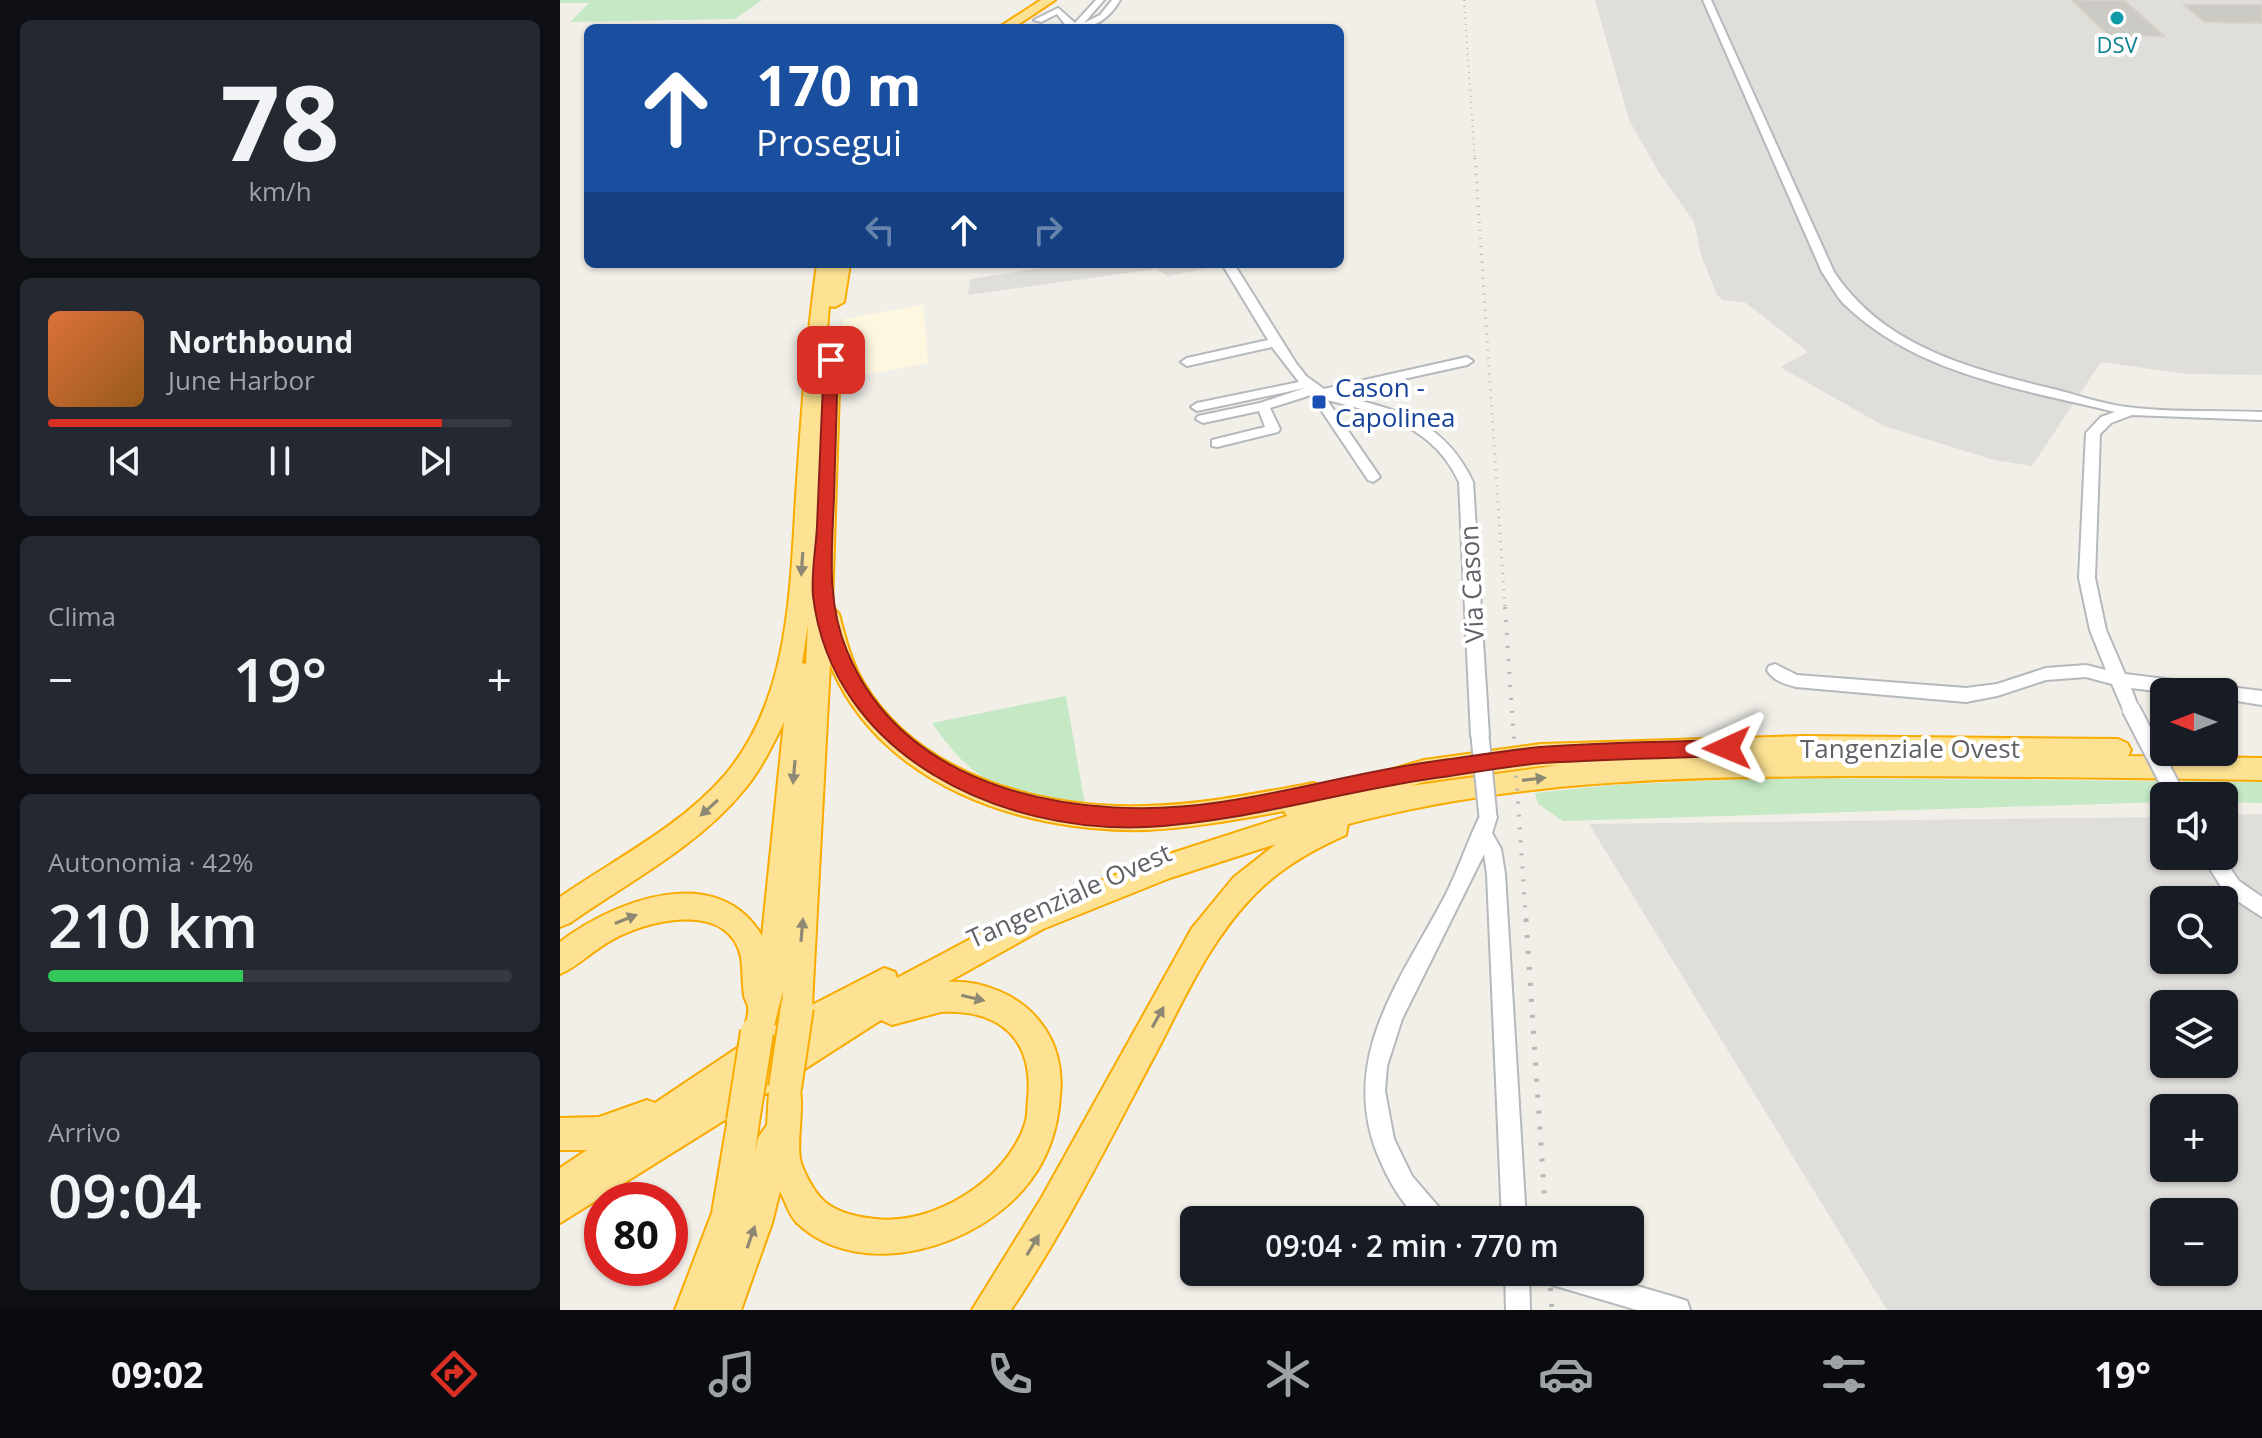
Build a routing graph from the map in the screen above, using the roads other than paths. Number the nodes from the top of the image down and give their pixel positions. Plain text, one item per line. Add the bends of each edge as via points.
1 (1049, 0) edge
2 (1060, 0) edge
3 (1100, 0) edge
4 (1116, 0) edge
5 (1707, 0) edge
6 (1038, 20) dead end
7 (1010, 24) edge
8 (1021, 24) edge
9 (1069, 24) edge
10 (1079, 24) edge
11 (1087, 24) edge
12 (825, 268) edge
13 (841, 268) edge
14 (1231, 268) edge
15 (1277, 342) junction
16 (1467, 361) dead end
17 (1187, 362) dead end
18 (1322, 394) junction
19 (2074, 399) junction
20 (1263, 406) junction
21 (2134, 412) junction
22 (2262, 413) edge
23 (2112, 417) junction
24 (1217, 443) dead end
25 (1373, 477) dead end
26 (822, 595) junction
27 (798, 622) junction
28 (1775, 670) dead end
29 (2117, 679) junction
30 (2150, 683) edge
31 (2238, 695) edge
32 (2262, 698) edge
33 (2150, 751) edge
34 (2238, 753) edge
35 (2262, 753) edge
36 (2262, 769) edge
37 (1383, 781) junction
38 (2169, 782) edge
39 (1429, 796) junction
40 (1485, 826) junction
41 (2220, 870) edge
42 (2262, 908) edge
43 (560, 914) edge
44 (560, 960) edge
45 (758, 1026) junction
46 (820, 1040) junction
47 (703, 1088) junction
48 (785, 1088) junction
49 (560, 1134) edge
50 (567, 1199) edge
51 (1422, 1206) edge
52 (1513, 1206) edge
53 (1517, 1286) edge
54 (1597, 1286) edge
55 (1516, 1306) edge
56 (693, 1310) edge
57 (723, 1310) edge
58 (990, 1310) edge
59 (1678, 1310) edge

1 - 7 highway
2 - 8 highway
3 - 10 street
4 - 11 street
5 - 19 street via 1821,259 1845,298 1877,326 1935,358
6 - 9 street via 1058,10
12 -> 27 highway
13 - 26 highway via 833,332
14 - 15 street
15 - 17 street
15 - 18 street
16 - 18 street, Via Cason
18 - 20 street, Via Cason
18 - 20 street, Via Cason via 1200,413
18 - 25 street
18 - 40 street, Via Cason, bridge via 1412,423 1448,446 1458,460 1466,482
19 - 21 street
19 - 23 street via 2091,415
20 - 24 street via 1273,429
21 - 22 street
21 - 23 street
23 - 29 street via 2096,427 2091,443 2087,578 2098,630
26 - 37 highway via 843,666 881,723 943,773 1000,797 1070,814 1143,818 1220,811
48 -> 26 highway, bridge via 809,861
27 -> 43 highway via 783,696 741,774 680,832
27 -> 45 highway via 801,666 781,906 772,975
28 - 29 street via 1796,681 1946,695 1988,693 2071,671
29 - 30 street
29 - 38 street, bridge
31 - 32 street
33 - 37 highway, Tangenziale Ovest via 1608,751 1541,755
34 - 35 highway
39 -> 36 highway, Tangenziale Ovest via 1468,787 1677,766
37 - 47 highway, Tangenziale Ovest via 1161,853 1066,892 881,983
39 - 46 highway, Tangenziale Ovest via 1294,826 1093,894 964,956
58 -> 39 highway, Tangenziale Ovest via 1061,1196 1189,960 1242,887 1279,856 1319,834
40 - 51 street via 1381,1045 1376,1075 1382,1138 1408,1191
40 - 52 street, Via Cason via 1496,874
41 - 42 street via 2232,887
44 -> 45 highway via 601,930 660,908 692,906 721,913 753,948
45 - 56 highway, bridge via 729,1213
46 -> 48 highway via 940,995 977,997 1000,1007 1032,1035 1045,1072 1045,1111 1036,1140 1003,1196 949,1238 895,1255 867,1256 842,1249 819,1235 791,1189 784,1163
46 - 50 highway, Tangenziale Ovest
47 - 49 highway via 633,1123 599,1133
47 - 50 highway, Tangenziale Ovest
57 -> 48 highway via 755,1223
53 - 55 street
54 - 59 street

